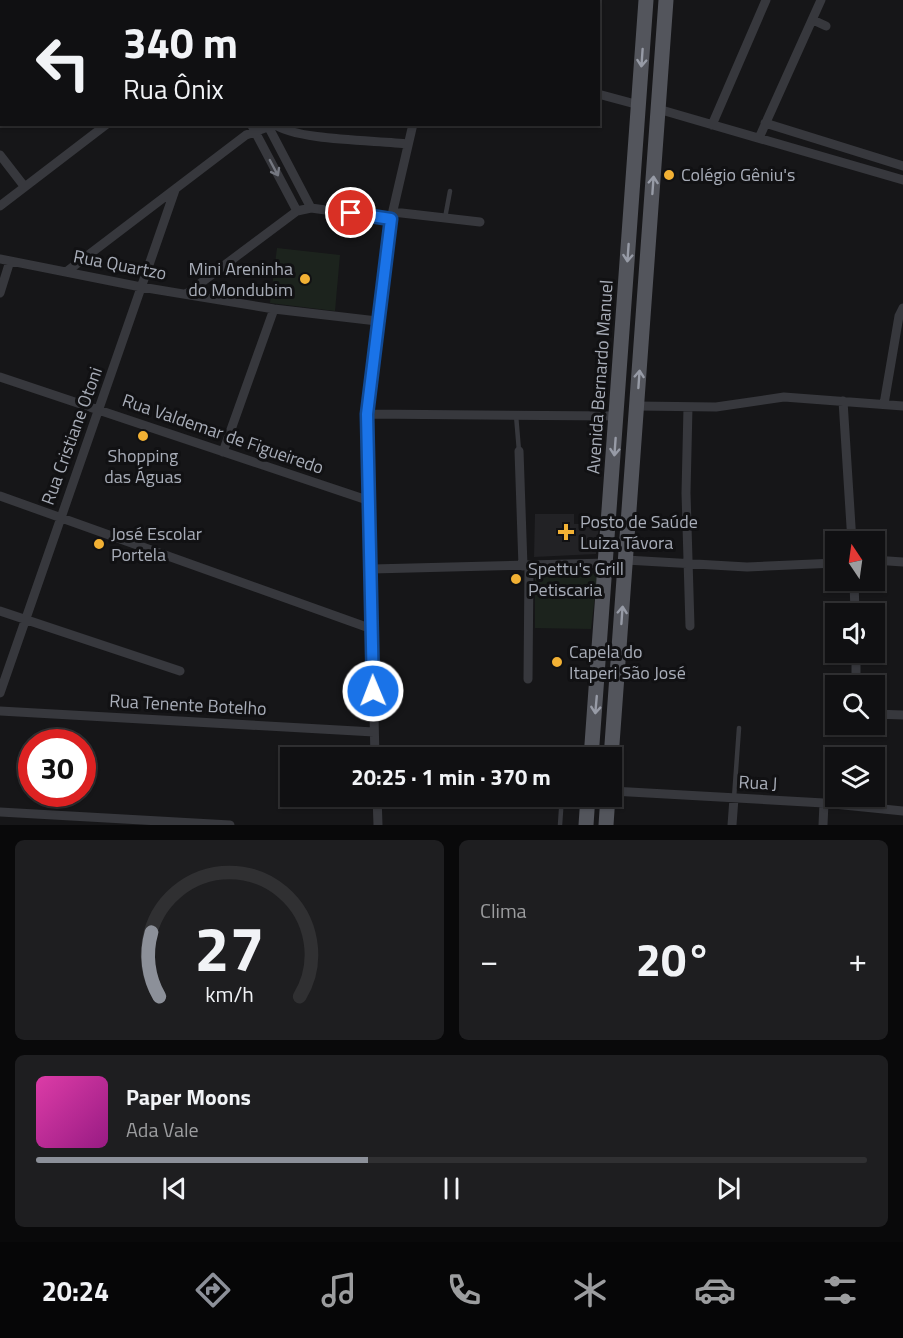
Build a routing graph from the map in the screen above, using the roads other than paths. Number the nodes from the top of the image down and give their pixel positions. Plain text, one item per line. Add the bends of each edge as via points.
1 (646, 0) edge
2 (666, 0) edge
3 (766, 0) edge
4 (821, 0) edge
5 (813, 20) junction
6 (826, 26) dead end
7 (600, 95) edge
8 (639, 105) junction
9 (658, 109) junction
10 (765, 123) junction
11 (712, 125) junction
12 (104, 126) edge
13 (272, 126) edge
14 (274, 126) edge
15 (412, 126) edge
16 (252, 128) edge
17 (759, 138) junction
18 (408, 144) junction
19 (844, 148) junction
20 (0, 155) edge
21 (843, 162) junction
22 (903, 166) edge
23 (903, 180) edge
24 (24, 186) junction
25 (175, 190) junction
26 (450, 191) dead end
27 (632, 204) junction
28 (0, 206) edge
29 (651, 207) junction
30 (311, 208) junction
31 (297, 211) junction
32 (392, 215) junction
33 (445, 218) junction
34 (480, 222) dead end
35 (630, 225) junction
36 (650, 227) junction
37 (5, 260) edge
38 (66, 272) junction
39 (141, 287) junction
40 (0, 293) edge
41 (186, 294) junction
42 (903, 308) edge
43 (274, 309) junction
44 (377, 321) junction
45 (0, 377) edge
46 (843, 401) junction
47 (884, 404) junction
48 (903, 405) edge
49 (637, 406) junction
50 (688, 407) junction
51 (101, 410) junction
52 (516, 413) junction
53 (367, 414) junction
54 (617, 416) junction
55 (519, 451) joint
56 (224, 452) junction
57 (0, 496) edge
58 (367, 500) junction
59 (60, 517) junction
60 (851, 531) edge
61 (626, 560) junction
62 (885, 561) edge
63 (903, 562) edge
64 (825, 563) edge
65 (607, 564) junction
66 (689, 564) junction
67 (526, 566) junction
68 (372, 569) junction
69 (0, 611) edge
70 (27, 620) junction
71 (690, 626) dead end
72 (372, 629) junction
73 (599, 659) junction
74 (619, 661) junction
75 (180, 671) dead end
76 (528, 679) dead end
77 (598, 679) junction
78 (617, 680) junction
79 (0, 693) edge
80 (0, 711) edge
81 (885, 714) edge
82 (903, 715) edge
83 (739, 728) dead end
84 (374, 732) junction
85 (375, 747) edge
86 (592, 747) edge
87 (612, 747) edge
88 (622, 792) edge
89 (734, 798) junction
90 (824, 803) junction
91 (377, 807) edge
92 (561, 807) edge
93 (587, 807) edge
94 (607, 807) edge
95 (903, 811) edge
96 (0, 813) edge
97 (230, 825) edge
98 (378, 825) edge
99 (560, 825) edge
100 (586, 825) edge
101 (606, 825) edge
102 (732, 825) edge
103 (823, 825) edge

1 -> 8 main road, Avenida Bernardo Manuel
2 - 9 main road
3 - 11 street
4 - 5 street
5 - 6 street
5 - 10 street
7 - 8 street
8 - 27 main road, Avenida Bernardo Manuel
9 - 11 street
29 -> 9 main road
10 - 17 street
10 - 19 street
11 - 17 street
12 - 24 street
13 - 30 street
14 - 18 street via 285,131
15 - 18 street
16 - 25 street
16 -> 31 street
17 - 21 street
18 - 32 street
19 - 21 street
19 - 22 street
20 - 24 street
21 - 23 street
24 - 28 street
25 - 38 street
25 - 39 street, Rua Cristiane Otoni
26 - 33 lane
27 - 29 main road
27 - 35 main road, Avenida Bernardo Manuel
29 - 36 main road
30 - 31 street
30 - 32 street
31 - 41 street
32 - 33 street
32 - 44 street
33 - 34 street
35 - 36 main road
35 -> 54 main road, Avenida Bernardo Manuel
49 -> 36 main road
37 - 38 street, Rua Quartzo
37 - 40 street
38 - 39 street, Rua Quartzo
39 - 41 street, Rua Quartzo
39 - 51 street, Rua Cristiane Otoni
41 - 43 street, Rua Quartzo
42 - 47 street
43 - 44 street, Rua Quartzo
43 - 56 street
44 - 53 street
45 - 51 street, Rua Valdemar de Figueiredo
46 - 47 street
46 - 50 street via 772,397 741,405
46 - 60 street
47 - 48 street
49 - 50 street
49 - 61 main road
50 - 66 street
51 - 56 street, Rua Valdemar de Figueiredo
51 - 59 street, Rua Cristiane Otoni
52 - 53 street
52 - 54 street
52 - 55 lane
53 - 58 street
54 -> 65 main road, Avenida Bernardo Manuel
55 - 67 street
56 - 58 street, Rua Valdemar de Figueiredo
57 - 59 street
58 - 68 street
59 - 70 street, Rua Cristiane Otoni
59 - 72 street
61 - 66 street
74 -> 61 main road
62 - 63 street
64 - 66 street via 747,567
65 - 67 street
65 - 73 main road, Avenida Bernardo Manuel
66 - 71 street
67 - 68 street
67 - 76 street
68 - 72 street
69 - 70 street
70 - 75 street
70 - 79 street, Rua Cristiane Otoni
72 - 84 street
73 - 74 main road
73 - 77 main road, Avenida Bernardo Manuel
74 - 78 main road
77 - 78 main road
77 -> 86 main road, Avenida Bernardo Manuel
78 - 87 main road
80 - 84 street, Rua Tenente Botelho
81 - 82 street
83 - 89 lane
84 - 85 street
88 - 89 street, Rua J
89 - 90 street, Rua J
89 - 102 street
90 - 95 street, Rua J
90 - 103 street
91 - 98 street
92 - 99 lane
93 - 100 main road
94 - 101 main road
96 - 97 street

